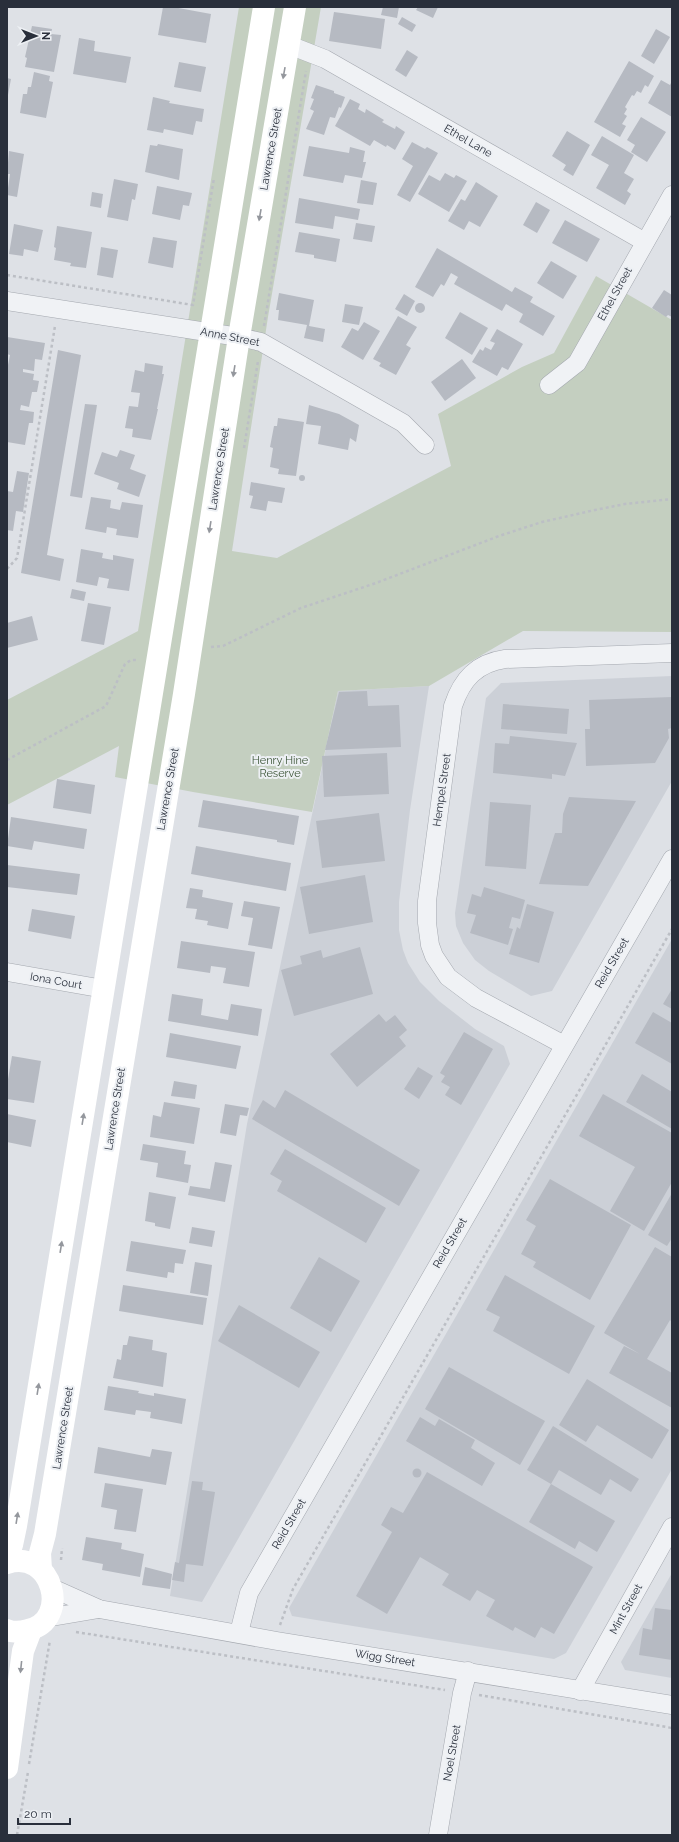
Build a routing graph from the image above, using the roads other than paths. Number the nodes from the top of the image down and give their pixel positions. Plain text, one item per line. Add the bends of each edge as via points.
1 (264, 7) edge
2 (295, 7) edge
3 (258, 40) junction
4 (289, 45) junction
5 (672, 195) edge
6 (645, 242) junction
7 (7, 301) edge
8 (211, 333) junction
9 (239, 337) junction
10 (549, 385) dead end
11 (425, 445) dead end
12 (164, 611) junction
13 (196, 616) junction
14 (672, 653) edge
15 (672, 858) edge
16 (7, 972) edge
17 (104, 989) junction
18 (134, 994) junction
19 (564, 1045) junction
20 (56, 1281) junction
21 (86, 1285) junction
22 (672, 1527) edge
23 (7, 1555) edge
24 (7, 1563) edge
25 (47, 1579) junction
26 (99, 1609) junction
27 (43, 1627) junction
28 (7, 1630) edge
29 (239, 1633) junction
30 (468, 1671) junction
31 (580, 1690) junction
32 (672, 1705) edge
33 (7, 1768) edge
34 (438, 1835) edge

1 - 3 street
2 - 4 street, Lawrence Street
3 - 4 street
3 - 8 street
4 - 6 street, Ethel Lane via 325,59
4 -> 9 street, Lawrence Street
5 - 6 street, Ethel Street
6 - 10 street, Ethel Street via 577,363
7 - 8 street, Anne Street
8 - 9 street, Anne Street
8 - 12 street
9 - 11 street, Anne Street via 261,342 356,395 403,423
9 -> 13 street, Lawrence Street
12 - 13 street
12 - 17 street
13 - 18 street, Lawrence Street
14 - 19 street, Hempel Street via 505,658 491,661 481,666 464,684 453,706 427,901 430,945 434,956 456,984 476,998
15 - 19 street, Reid Street
16 - 17 street, Iona Court
17 - 18 street
20 -> 17 street
18 - 21 street, Lawrence Street
19 - 29 street, Reid Street via 249,1593
20 - 21 street
23 -> 20 street via 12,1546
21 - 25 street, Lawrence Street via 40,1553
22 - 31 street, Mint Street
24 - 25 street via 32,1564
25 - 26 street, Wigg Street
25 - 27 street, Lawrence Street via 53,1598
26 - 27 street, Wigg Street
26 - 29 street, Wigg Street
27 - 28 street via 21,1632
27 -> 33 street via 23,1651
29 - 30 street, Wigg Street
30 - 31 street, Wigg Street
30 - 34 street, Noel Street
31 - 32 street, Wigg Street

